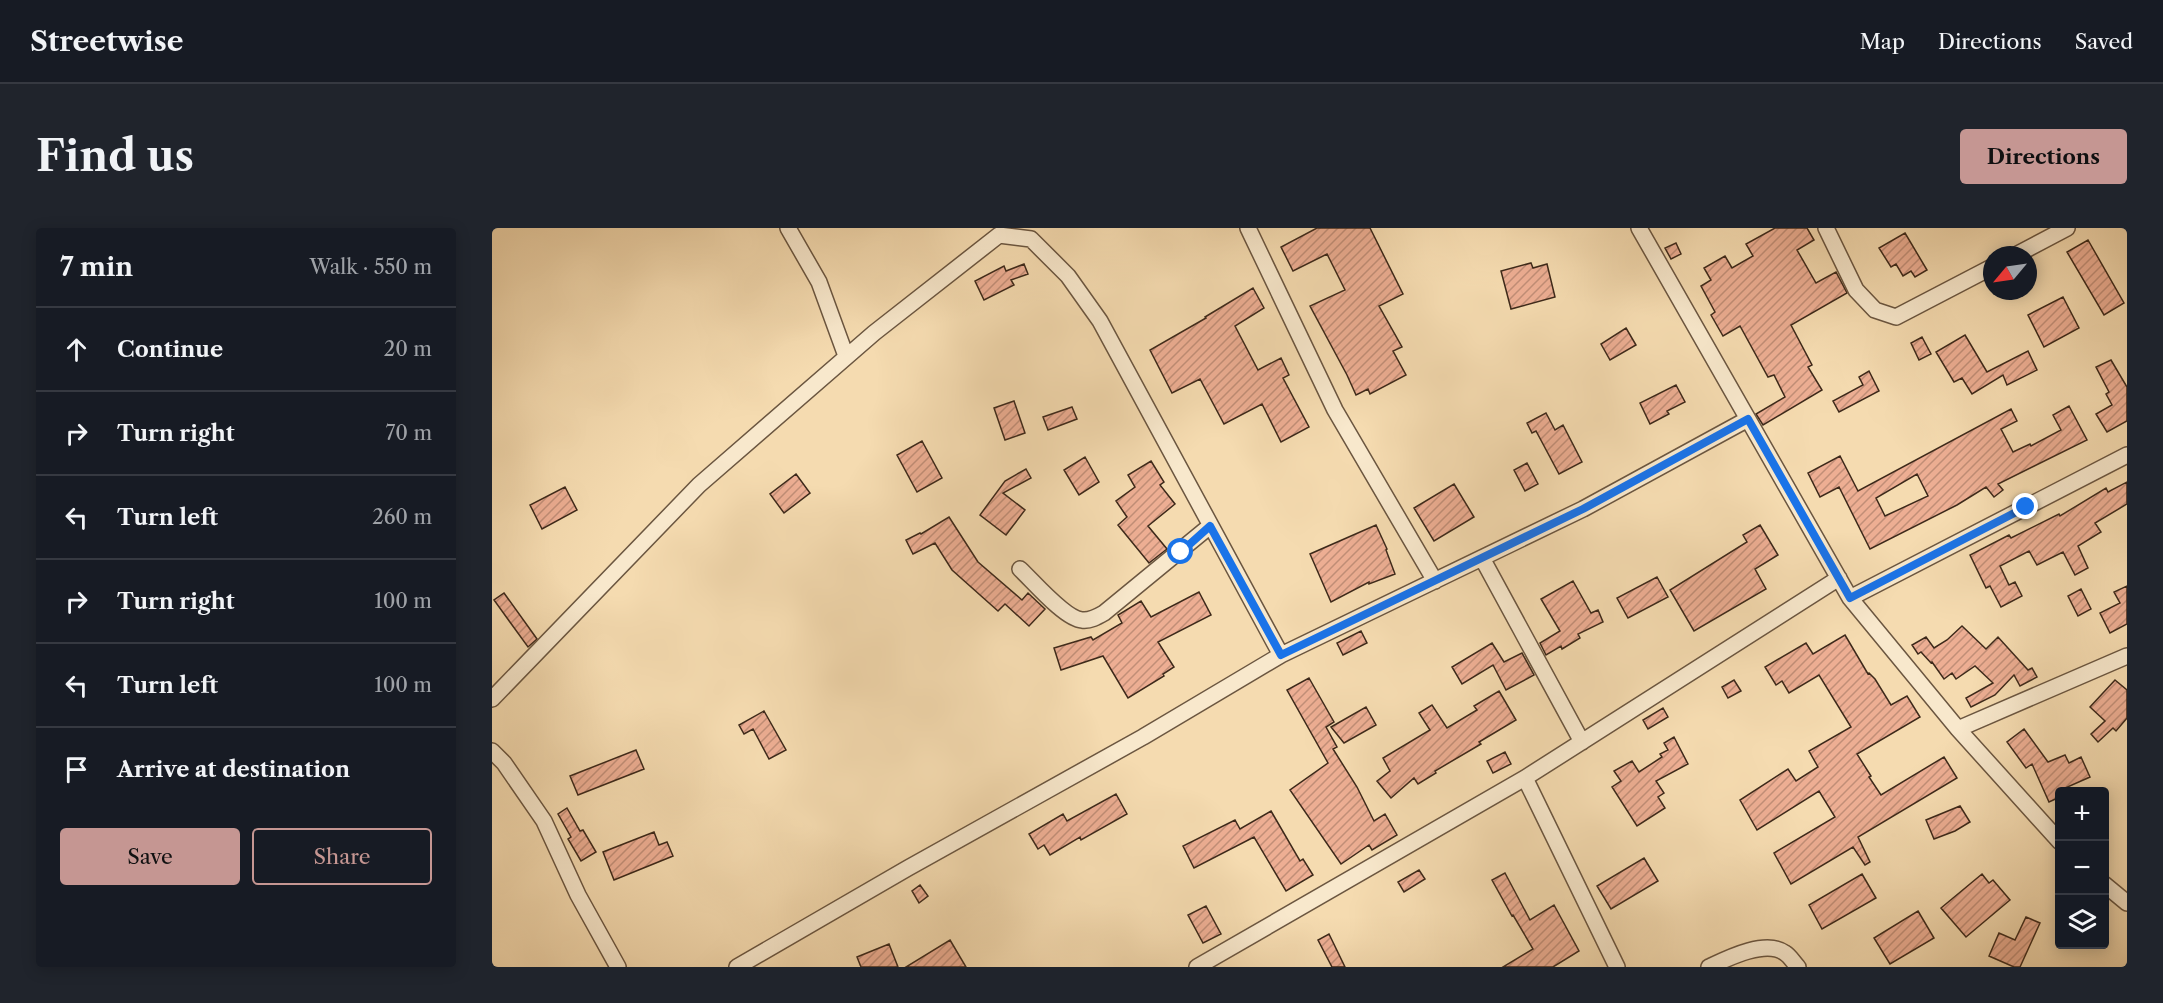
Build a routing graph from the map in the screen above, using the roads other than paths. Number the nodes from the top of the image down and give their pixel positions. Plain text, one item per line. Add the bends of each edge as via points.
1 (788, 228) edge
2 (1248, 228) edge
3 (1640, 228) edge
4 (1827, 228) edge
5 (2067, 228) edge
6 (2043, 234) edge
7 (2028, 246) edge
8 (1983, 272) edge
9 (846, 357) junction
10 (1748, 419) junction
11 (2127, 455) edge
12 (1210, 526) junction
13 (1482, 558) junction
14 (1020, 569) dead end
15 (1839, 578) junction
16 (1434, 581) junction
17 (1850, 598) junction
18 (1281, 655) junction
19 (2127, 656) edge
20 (492, 699) edge
21 (1958, 729) junction
22 (1582, 742) junction
23 (492, 751) edge
24 (1525, 778) junction
25 (2059, 841) edge
26 (2109, 888) edge
27 (2127, 903) edge
28 (618, 967) edge
29 (737, 967) edge
30 (1197, 967) edge
31 (1617, 967) edge
32 (1709, 967) edge
33 (1798, 967) edge

1 - 9 street via 819,282
2 - 16 street via 1335,410
3 - 10 street
4 - 8 street via 1856,290 1875,310 1896,317
5 - 6 street
6 - 7 street
9 - 12 street via 999,235 1031,239 1068,276 1100,321
9 - 20 street via 699,485
10 - 13 street via 1583,509
10 - 15 street
11 - 17 street
12 - 14 street via 1104,613 1088,620 1080,621 1069,615
12 - 18 street
13 - 16 street
13 - 22 street
15 - 17 street
15 - 22 street
16 - 18 street
17 - 21 street
18 - 29 street
19 - 21 street
21 - 25 street
22 - 24 street
23 - 28 street via 544,822
24 - 30 street
24 - 31 street
26 - 27 street
32 - 33 street via 1751,950 1770,947 1785,952

